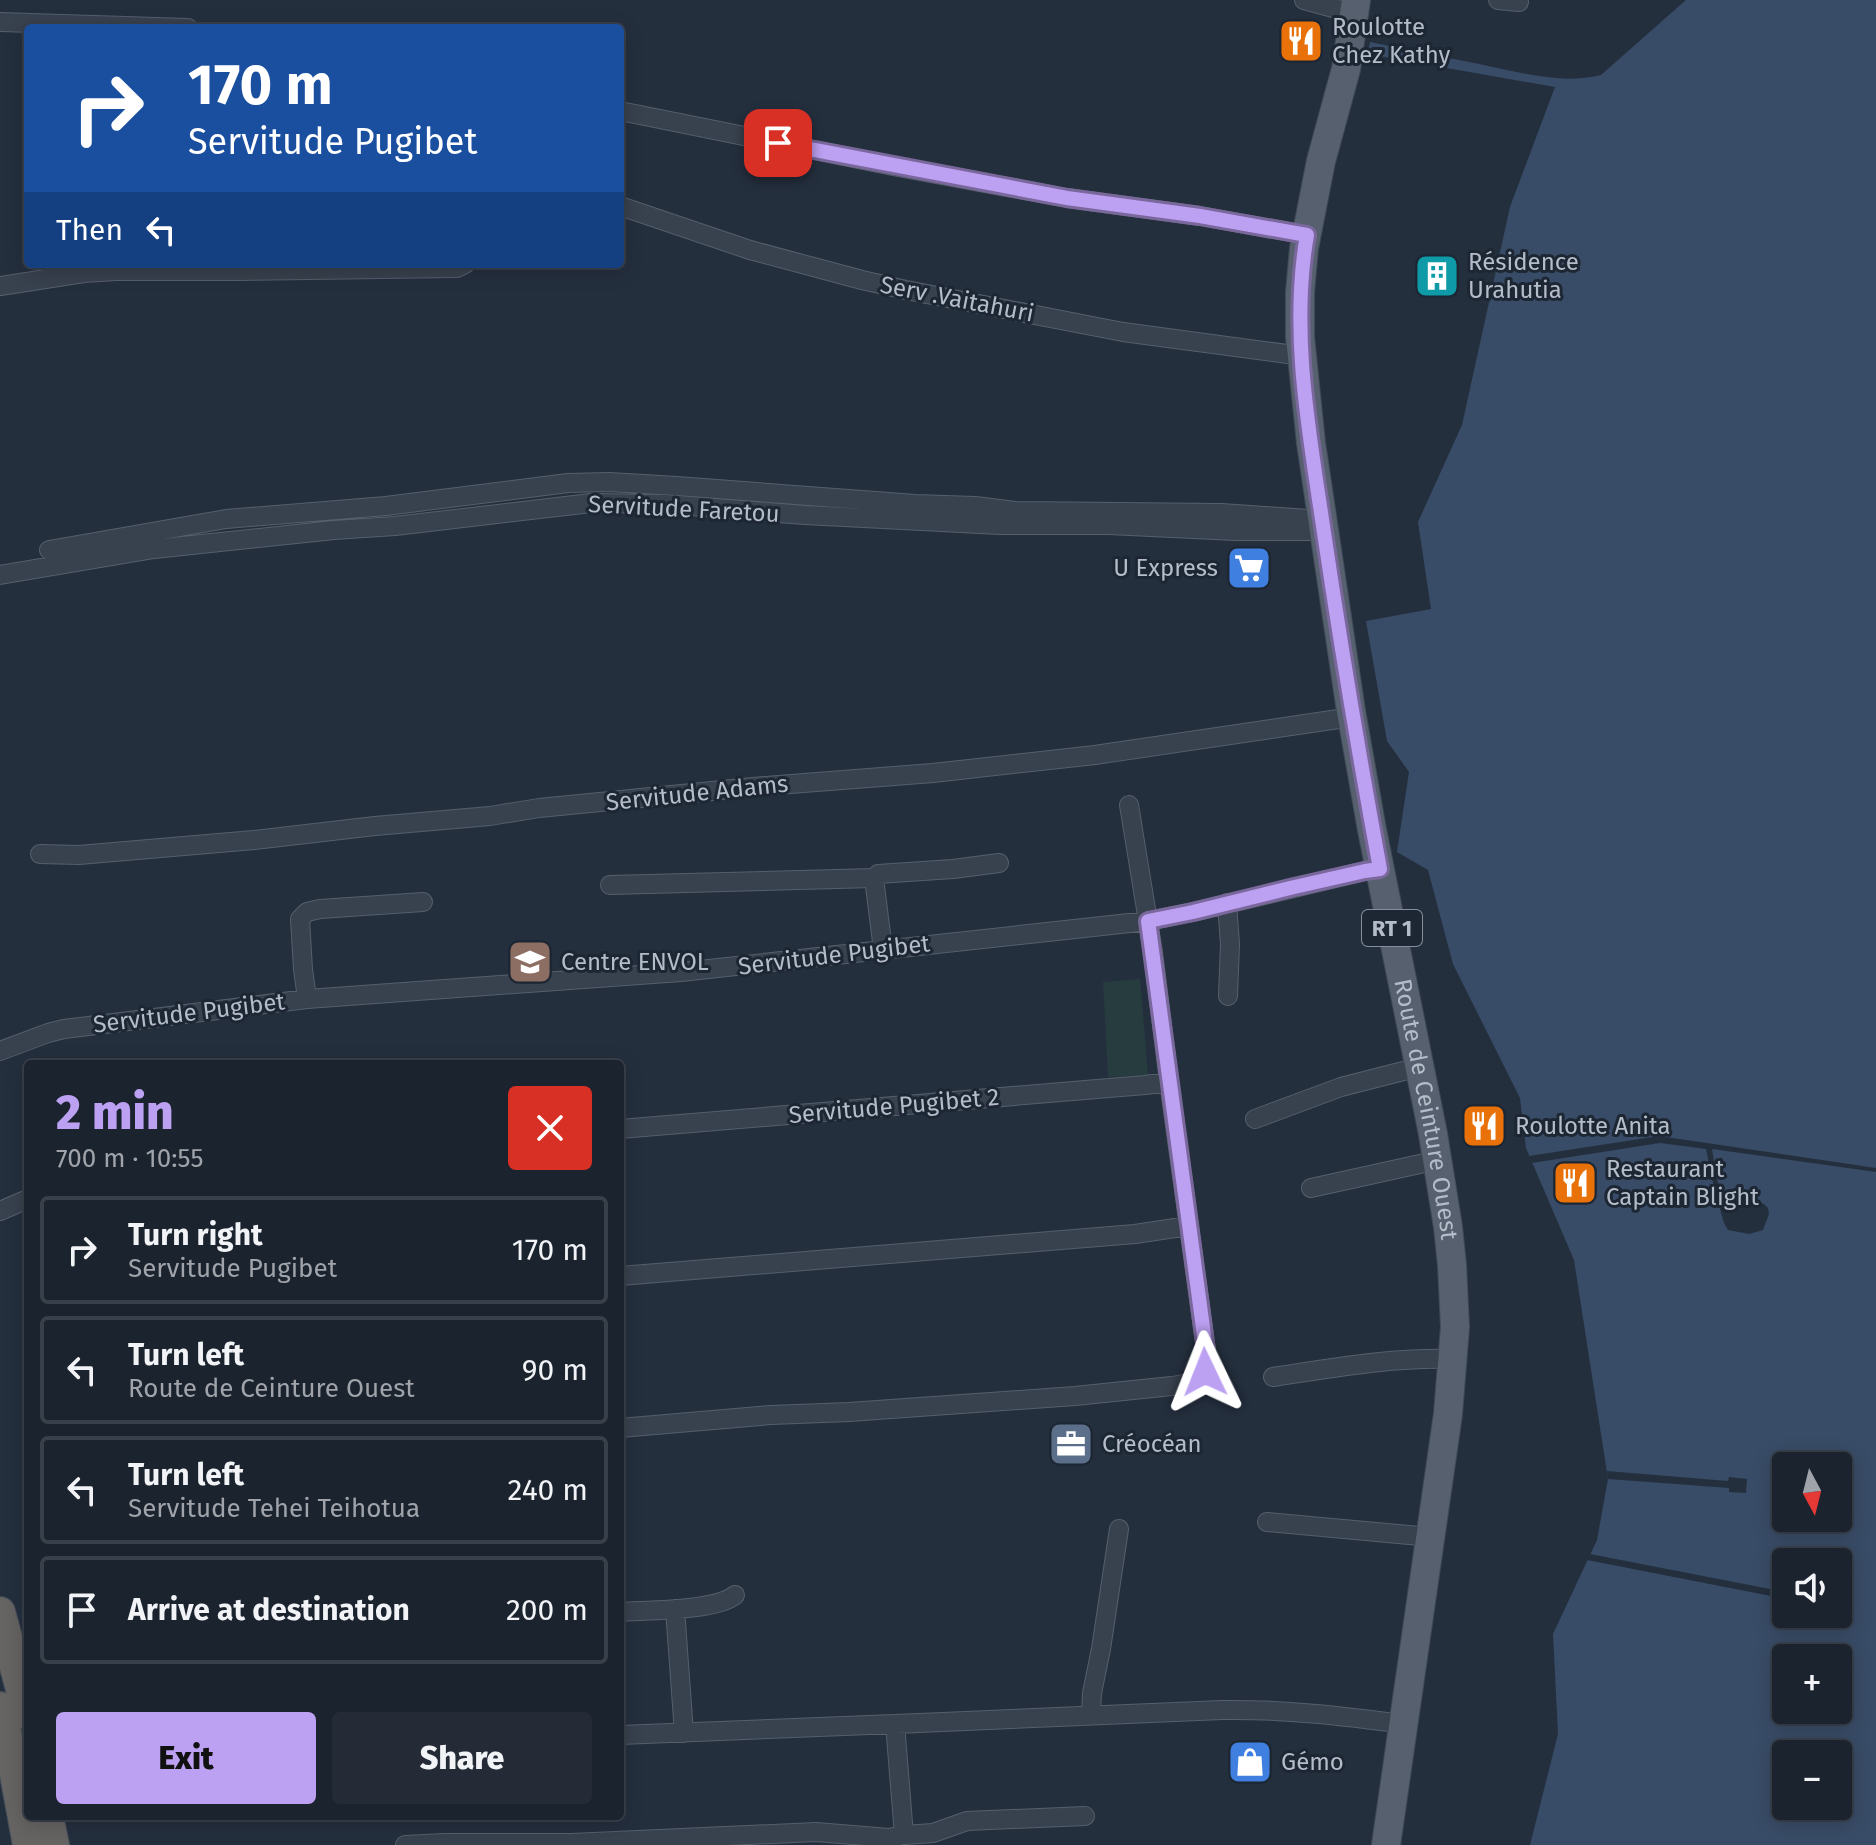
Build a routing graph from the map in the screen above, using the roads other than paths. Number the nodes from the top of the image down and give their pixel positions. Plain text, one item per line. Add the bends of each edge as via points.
1 (1304, 0) edge
2 (1498, 0) edge
3 (1519, 2) dead end
4 (1355, 7) edge
5 (0, 22) edge
6 (63, 24) edge
7 (624, 112) edge
8 (624, 207) edge
9 (1307, 235) junction
10 (457, 268) edge
11 (0, 286) edge
12 (1302, 356) junction
13 (1323, 526) junction
14 (49, 550) dead end
15 (0, 575) edge
16 (1352, 717) junction
17 (1129, 805) dead end
18 (40, 854) dead end
19 (999, 863) dead end
20 (1380, 869) junction
21 (874, 878) junction
22 (610, 885) dead end
23 (423, 902) dead end
24 (1227, 903) junction
25 (1148, 921) junction
26 (879, 949) junction
27 (1228, 996) dead end
28 (307, 999) junction
29 (0, 1051) edge
30 (1419, 1067) junction
31 (1169, 1082) junction
32 (1255, 1119) dead end
33 (624, 1129) edge
34 (1438, 1160) junction
35 (1311, 1188) dead end
36 (24, 1201) edge
37 (0, 1211) edge
38 (1188, 1226) junction
39 (624, 1276) edge
40 (1453, 1359) junction
41 (1273, 1377) dead end
42 (624, 1428) edge
43 (1267, 1522) dead end
44 (1119, 1529) dead end
45 (1431, 1537) junction
46 (735, 1595) dead end
47 (675, 1609) junction
48 (0, 1612) edge
49 (624, 1612) edge
50 (24, 1700) edge
51 (0, 1707) edge
52 (1091, 1714) junction
53 (895, 1724) junction
54 (1403, 1724) junction
55 (684, 1733) junction
56 (624, 1735) edge
57 (1085, 1816) dead end
58 (49, 1820) edge
59 (904, 1835) junction
60 (28, 1845) edge
61 (54, 1845) edge
62 (405, 1845) edge
63 (1386, 1845) edge

1 - 4 street
2 - 3 street
4 - 9 main road, Route de Ceinture Ouest / RT 1
5 - 6 street
7 - 9 street via 1052,195
8 - 12 street, Serv .Vaitahuri via 750,250 891,287 1123,332
9 - 12 main road, Route de Ceinture Ouest / RT 1 via 1300,292
10 - 11 street via 84,273
12 - 13 main road, Route de Ceinture Ouest / RT 1
13 - 14 street, Servitude Faretou via 1221,513 1015,511 609,482 226,519
13 - 15 street, Servitude Faretou via 1236,531 1000,525 591,503 154,549
13 - 16 main road, Route de Ceinture Ouest / RT 1
16 - 18 street, Servitude Adams via 933,773 254,840
16 - 20 main road, Route de Ceinture Ouest / RT 1
17 - 25 street
19 - 21 street
20 - 24 street, Servitude Pugibet
20 - 30 main road, Route de Ceinture Ouest / RT 1
21 - 22 street
21 - 26 street
23 - 28 street via 307,912 300,919
24 - 25 street, Servitude Pugibet
24 - 27 street
25 - 26 street, Servitude Pugibet
25 - 31 street
26 - 28 street, Servitude Pugibet via 681,972
28 - 29 street, Servitude Pugibet via 76,1027
30 - 32 street via 1341,1087
30 - 34 main road, Route de Ceinture Ouest / RT 1
31 - 33 street, Servitude Pugibet 2
31 - 38 street
34 - 35 street
34 - 40 main road, Route de Ceinture Ouest / RT 1 via 1452,1265
36 - 37 street
38 - 39 street
38 - 42 street via 1206,1350 1205,1372 1196,1382 1075,1396
40 - 41 street via 1387,1360
40 - 45 main road, Route de Ceinture Ouest / RT 1
43 - 45 street
44 - 52 street
45 - 54 main road, Route de Ceinture Ouest / RT 1
46 - 47 street
47 - 49 street
47 - 55 street
48 - 50 highway
51 - 60 highway
52 - 53 street
52 - 54 street via 1255,1709
53 - 55 street
53 - 59 street
54 - 63 main road, Route de Ceinture Ouest / RT 1
55 - 56 street
57 - 59 street via 967,1821 933,1833
58 - 61 highway
59 - 62 street via 816,1832

